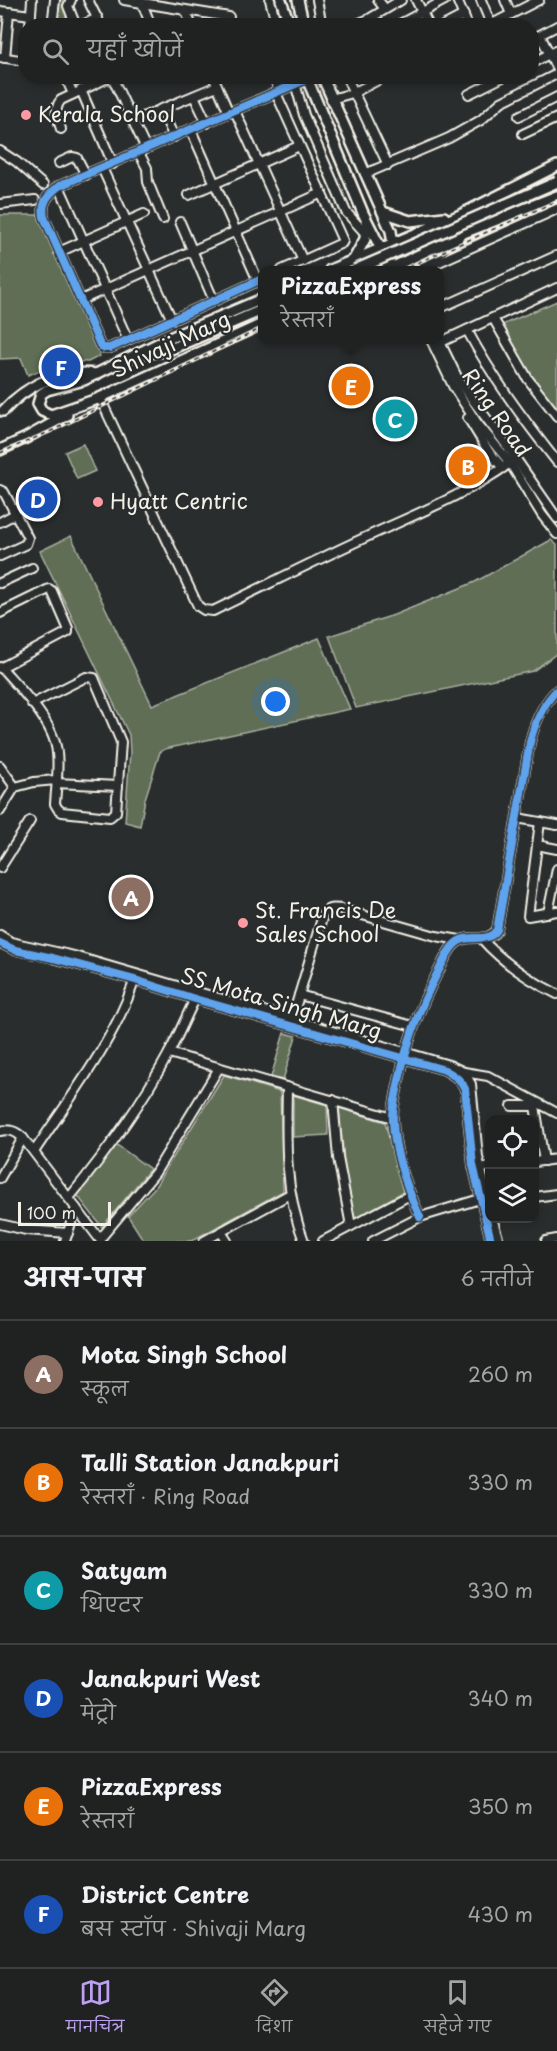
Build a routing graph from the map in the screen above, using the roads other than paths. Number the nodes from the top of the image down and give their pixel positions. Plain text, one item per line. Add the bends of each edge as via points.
1 (32, 0) edge
2 (55, 0) edge
3 (71, 0) edge
4 (88, 0) edge
5 (124, 0) edge
6 (270, 0) edge
7 (281, 0) edge
8 (298, 0) edge
9 (317, 0) edge
10 (378, 0) edge
11 (401, 0) edge
12 (416, 0) edge
13 (445, 0) edge
14 (457, 0) edge
15 (481, 0) edge
16 (505, 0) edge
17 (539, 0) edge
18 (142, 3) junction
19 (528, 3) edge
20 (385, 9) junction
21 (185, 10) junction
22 (0, 11) edge
23 (9, 12) junction
24 (422, 12) junction
25 (511, 14) junction
26 (31, 15) junction
27 (464, 15) junction
28 (229, 17) dead end
29 (31, 18) edge
30 (53, 18) edge
31 (74, 18) edge
32 (97, 18) edge
33 (148, 18) edge
34 (188, 18) edge
35 (275, 18) edge
36 (287, 18) edge
37 (302, 18) edge
38 (320, 18) edge
39 (369, 18) edge
40 (411, 18) edge
41 (425, 18) edge
42 (458, 18) edge
43 (465, 18) edge
44 (487, 18) edge
45 (503, 18) edge
46 (557, 27) edge
47 (540, 35) joint
48 (553, 52) edge
49 (3, 58) edge
50 (539, 59) edge
51 (18, 60) edge
52 (557, 69) edge
53 (557, 74) edge
54 (539, 83) edge
55 (68, 84) edge
56 (91, 84) edge
57 (116, 84) edge
58 (276, 84) edge
59 (288, 84) edge
60 (295, 84) edge
61 (309, 84) edge
62 (325, 84) edge
63 (349, 84) edge
64 (370, 84) edge
65 (489, 84) edge
66 (537, 84) edge
67 (217, 86) joint
68 (81, 90) junction
69 (277, 92) junction
70 (353, 93) junction
71 (72, 94) junction
72 (469, 94) dead end
73 (194, 96) junction
74 (557, 97) edge
75 (331, 99) junction
76 (161, 109) junction
77 (232, 112) junction
78 (519, 116) dead end
79 (557, 118) edge
80 (132, 121) junction
81 (207, 123) junction
82 (61, 129) dead end
83 (191, 130) junction
84 (523, 134) dead end
85 (174, 137) junction
86 (300, 146) junction
87 (0, 150) edge
88 (142, 151) junction
89 (59, 163) dead end
90 (113, 164) junction
91 (258, 165) junction
92 (388, 165) junction
93 (557, 166) edge
94 (102, 168) junction
95 (365, 174) junction
96 (86, 175) junction
97 (557, 182) edge
98 (215, 183) junction
99 (43, 185) dead end
100 (59, 186) junction
101 (322, 193) junction
102 (189, 195) dead end
103 (557, 196) edge
104 (35, 200) dead end
105 (0, 204) edge
106 (557, 210) edge
107 (280, 212) junction
108 (383, 212) junction
109 (363, 213) junction
110 (144, 214) dead end
111 (458, 216) junction
112 (163, 219) dead end
113 (180, 222) dead end
114 (127, 223) junction
115 (237, 232) junction
116 (466, 232) junction
117 (366, 234) junction
118 (84, 242) junction
119 (393, 243) junction
120 (381, 249) junction
121 (193, 251) junction
122 (59, 252) junction
123 (556, 256) edge
124 (303, 261) junction
125 (291, 266) edge
126 (354, 266) edge
127 (384, 266) edge
128 (395, 266) edge
129 (424, 266) edge
130 (428, 266) edge
131 (149, 270) junction
132 (258, 276) edge
133 (258, 281) edge
134 (557, 288) edge
135 (106, 290) junction
136 (81, 300) junction
137 (214, 301) junction
138 (258, 301) edge
139 (444, 306) edge
140 (258, 312) edge
141 (493, 318) junction
142 (172, 320) junction
143 (258, 326) edge
144 (467, 330) junction
145 (444, 339) edge
146 (128, 340) junction
147 (432, 344) edge
148 (441, 344) edge
149 (142, 353) junction
150 (99, 374) junction
151 (100, 398) junction
152 (3, 411) dead end
153 (557, 416) edge
154 (0, 450) edge
155 (557, 462) edge
156 (507, 465) junction
157 (0, 490) edge
158 (557, 499) edge
159 (549, 505) junction
160 (15, 514) junction
161 (557, 518) edge
162 (0, 522) edge
163 (557, 534) edge
164 (0, 556) edge
165 (32, 568) dead end
166 (0, 584) edge
167 (0, 613) edge
168 (1, 667) edge
169 (557, 690) edge
170 (32, 704) junction
171 (0, 766) edge
172 (56, 781) junction
173 (118, 786) junction
174 (15, 787) junction
175 (0, 811) edge
176 (517, 818) junction
177 (30, 820) dead end
178 (540, 822) junction
179 (557, 825) edge
180 (537, 845) junction
181 (557, 849) edge
182 (0, 868) edge
183 (557, 869) edge
184 (557, 911) edge
185 (548, 913) junction
186 (0, 935) edge
187 (481, 938) junction
188 (460, 940) junction
189 (0, 943) edge
190 (136, 977) junction
191 (557, 994) edge
192 (299, 995) junction
193 (195, 999) junction
194 (216, 1001) junction
195 (291, 1023) junction
196 (412, 1026) junction
197 (169, 1053) junction
198 (404, 1055) junction
199 (219, 1068) junction
200 (464, 1072) junction
201 (287, 1087) junction
202 (333, 1100) junction
203 (535, 1104) junction
204 (512, 1106) dead end
205 (557, 1113) edge
206 (393, 1118) junction
207 (0, 1131) edge
208 (23, 1138) junction
209 (34, 1152) junction
210 (557, 1159) edge
211 (544, 1161) junction
212 (539, 1162) edge
213 (485, 1167) edge
214 (480, 1168) junction
215 (0, 1178) edge
216 (290, 1194) junction
217 (485, 1194) edge
218 (557, 1194) edge
219 (410, 1195) junction
220 (539, 1196) edge
221 (69, 1198) junction
222 (485, 1198) edge
223 (485, 1204) edge
224 (76, 1208) junction
225 (420, 1217) junction
226 (489, 1223) edge
227 (494, 1223) edge
228 (0, 1224) edge
229 (351, 1226) junction
230 (221, 1232) junction
231 (66, 1237) edge
232 (557, 1239) edge
233 (101, 1240) edge
234 (204, 1241) edge
235 (226, 1241) edge
236 (304, 1241) edge
237 (323, 1241) edge
238 (373, 1241) edge
239 (491, 1241) edge
240 (499, 1241) edge
241 (546, 1241) edge

1 - 26 street
2 - 30 street
3 - 31 street via 68,6
4 - 32 street
5 - 18 street
6 - 35 street
7 - 36 main road
8 - 37 main road
9 - 38 street
10 - 20 street
11 - 20 street
12 - 24 street
13 - 24 street
14 - 27 street
15 - 44 street
16 - 25 street
17 - 19 street
18 - 21 street
18 - 33 street
19 - 25 street
20 - 39 street
21 - 28 street
21 - 34 street
22 - 23 street
23 - 26 street
23 - 49 street
24 - 40 street
24 - 41 street
25 - 45 street
26 - 29 street
27 - 42 street
27 - 43 street
46 - 47 street
47 - 48 street
48 - 50 street
48 - 52 street
49 - 51 street
53 - 54 street
55 - 71 street
56 - 68 street
57 - 80 street
58 - 69 street
59 - 69 street
60 - 117 street via 304,115 346,212
61 - 109 main road
62 - 75 main road
63 - 70 street
64 - 70 street
65 - 72 street
66 - 92 street via 501,102 471,126
67 - 73 street
67 - 77 street
68 - 71 street
68 - 90 street
69 - 77 street
69 - 86 street
70 - 75 street
70 - 92 street
71 - 82 street via 57,104
73 - 76 street
73 - 81 street
74 - 78 street
75 - 95 main road
76 - 80 street
76 - 85 street
77 - 81 street
77 - 91 street
79 - 84 street
80 - 88 street
81 - 83 street
83 - 85 street
83 - 98 street
85 - 88 street
86 - 91 street
86 - 101 street
87 - 99 street
88 - 90 street
88 - 112 street via 148,182
89 - 96 street via 77,158
90 - 94 street
91 - 98 street
91 - 107 street
92 - 95 street
93 - 111 main road
94 - 96 street
94 - 114 street
95 - 108 main road
96 - 100 street
97 - 126 main road, bridge
98 - 102 street
98 - 115 street
100 - 118 street
100 - 122 street via 44,201 42,210
101 - 107 street
101 - 124 street via 343,241
103 - 116 main road
104 - 105 street
106 - 130 street
107 - 115 street
107 - 124 street
108 - 111 main road via 410,221
108 - 119 main road
109 - 117 main road
109 - 120 main road
110 - 114 street
111 - 116 main road via 470,220
111 - 119 main road
113 - 121 street
114 - 118 street
114 - 131 street
115 - 121 street
115 - 132 street
116 - 128 main road
116 - 129 street
117 - 126 main road
118 - 122 street
118 - 135 street
119 - 120 main road
119 - 127 main road via 391,258
120 - 126 main road
121 - 131 street
121 - 137 street
122 - 136 street
123 - 139 street
124 - 125 street
131 - 135 street
131 - 142 street
133 - 137 street
134 - 141 street
135 - 136 street
135 - 146 street
136 - 146 street via 103,348
137 - 142 street
138 - 149 main road, Shivaji Marg
140 - 149 main road via 166,351
141 - 144 street
141 - 153 street via 528,379
142 - 146 street
143 - 151 main road, Shivaji Marg
144 - 145 street
144 - 155 street via 508,397
147 - 156 street, Ring Road via 453,386
148 - 159 street, Ring Road via 460,382
149 - 150 main road, Shivaji Marg
150 - 151 main road via 44,392 39,405 51,415
150 - 152 main road, Shivaji Marg via 51,378 25,391
151 - 154 main road, Shivaji Marg
151 - 156 street via 198,606 204,610 213,611 415,516
156 - 163 street, Ring Road
157 - 160 street
158 - 159 street
159 - 161 street, Ring Road
160 - 162 street
160 - 164 street via 27,541
165 - 166 street
167 - 168 street via 49,589 68,632
168 - 170 street
169 - 176 street via 535,722
170 - 172 street via 55,742
170 - 173 street via 86,677 94,678 121,742
171 - 174 street
172 - 173 street
172 - 173 street via 56,804 62,812 110,817 116,812
172 - 174 street
174 - 175 street
176 - 178 street
176 - 187 street via 497,930
177 - 182 street
178 - 179 street
178 - 180 street
180 - 181 street
180 - 185 street via 528,916
183 - 185 street
184 - 185 street
186 - 190 street, SS Mota Singh Marg via 11,942 74,956
187 - 188 street
187 - 191 street via 510,965
188 - 192 street via 331,908 323,915
188 - 196 street via 443,962
189 - 190 street, SS Mota Singh Marg via 15,950
190 - 193 street, SS Mota Singh Marg
190 - 194 street, SS Mota Singh Marg
190 - 209 street via 98,1054
192 - 195 street
192 - 196 street
193 - 194 street, SS Mota Singh Marg
193 - 197 street
194 - 195 street, SS Mota Singh Marg
195 - 198 street, SS Mota Singh Marg
196 - 198 street
197 - 199 street
197 - 221 street via 123,1126
198 - 200 street, SS Mota Singh Marg
198 - 206 street
198 - 222 street, SS Mota Singh Marg via 461,1080 473,1165
199 - 201 street
199 - 233 street via 155,1173
200 - 203 street via 488,1076
200 - 214 street, SS Mota Singh Marg via 471,1084
201 - 202 street
201 - 216 street via 285,1142
202 - 206 street
202 - 229 street via 338,1158
203 - 204 street
203 - 205 street
203 - 211 street
206 - 219 street
207 - 208 street via 17,1132
208 - 209 street
208 - 215 street
209 - 221 street
210 - 211 street
211 - 212 street
213 - 214 street
214 - 217 street, SS Mota Singh Marg
216 - 230 street
216 - 236 street
218 - 220 street
219 - 225 street
219 - 229 street
221 - 224 street
223 - 225 street
224 - 231 street
224 - 233 street
225 - 238 street
226 - 239 street, SS Mota Singh Marg
227 - 240 street
228 - 231 street via 26,1235
229 - 237 street
230 - 234 street
230 - 235 street
232 - 241 street

